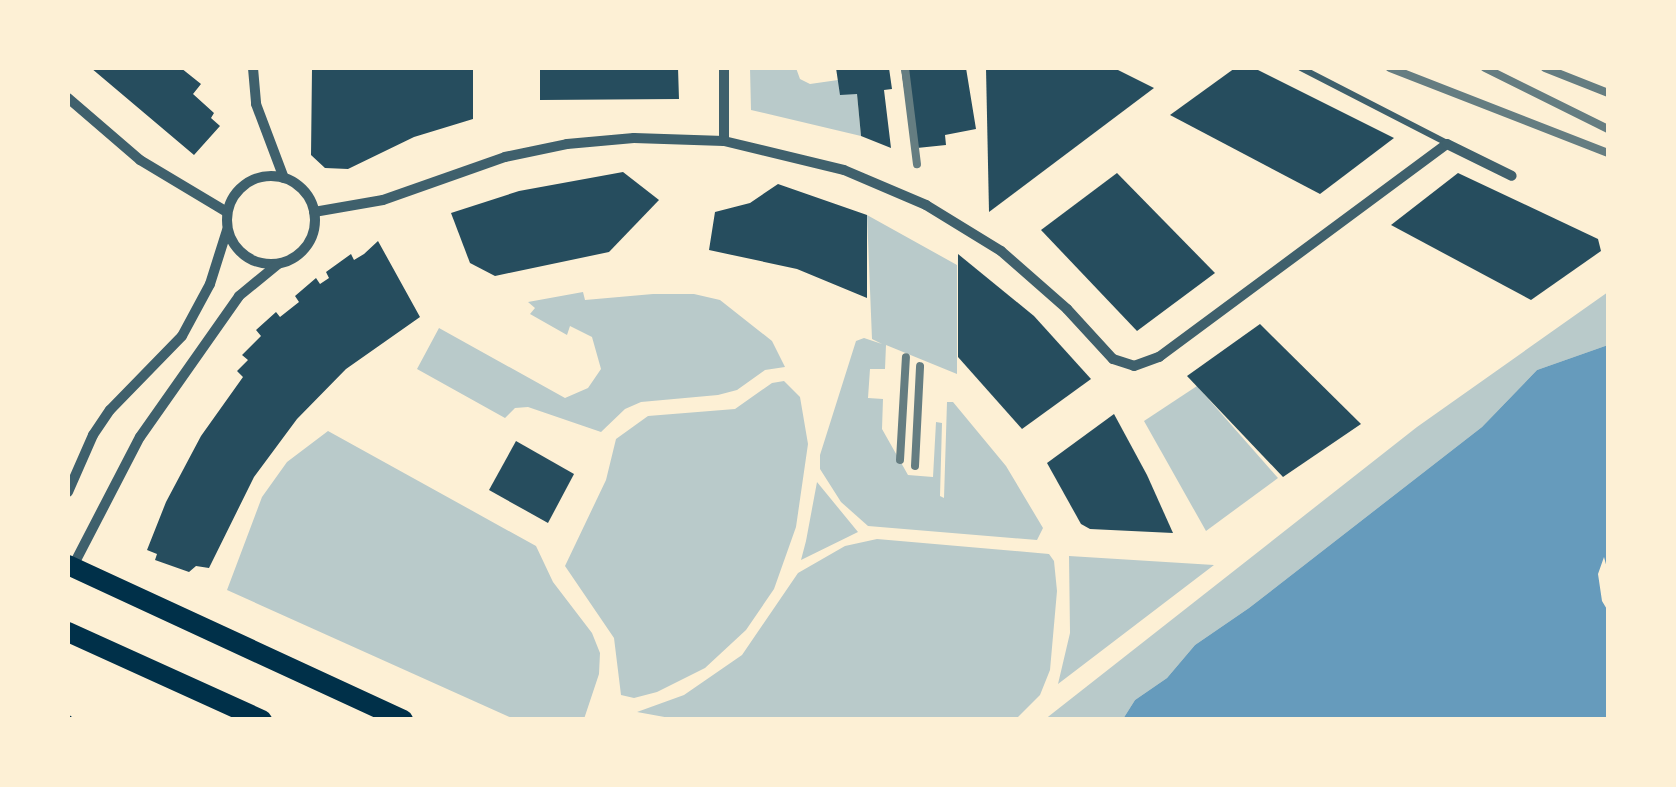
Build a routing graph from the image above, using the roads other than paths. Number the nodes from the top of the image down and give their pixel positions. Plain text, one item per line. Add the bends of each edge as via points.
1 (253, 68) edge
2 (724, 68) edge
3 (1301, 68) edge
4 (68, 98) edge
5 (724, 141) junction
6 (1447, 144) junction
7 (1512, 176) dead end
8 (284, 178) junction
9 (227, 212) junction
10 (314, 212) junction
11 (227, 230) junction
12 (278, 264) junction
13 (68, 492) edge
14 (69, 569) edge
15 (68, 632) edge
16 (262, 720) edge
17 (403, 720) edge

1 - 8 street via 256,104
2 - 5 street
3 - 6 lane
4 - 9 street via 140,160
5 - 6 street via 844,170 954,221 1033,277 1112,359 1134,366 1159,357
5 - 10 street via 567,144 506,156 382,200
6 - 7 street
8 - 9 street via 241,186
8 - 10 street via 304,190
9 - 11 street
10 - 12 street via 307,246
11 - 12 street via 252,261
11 - 13 street via 190,324 110,410
12 - 14 street via 240,296 140,437
14 - 17 highway
15 - 16 highway

